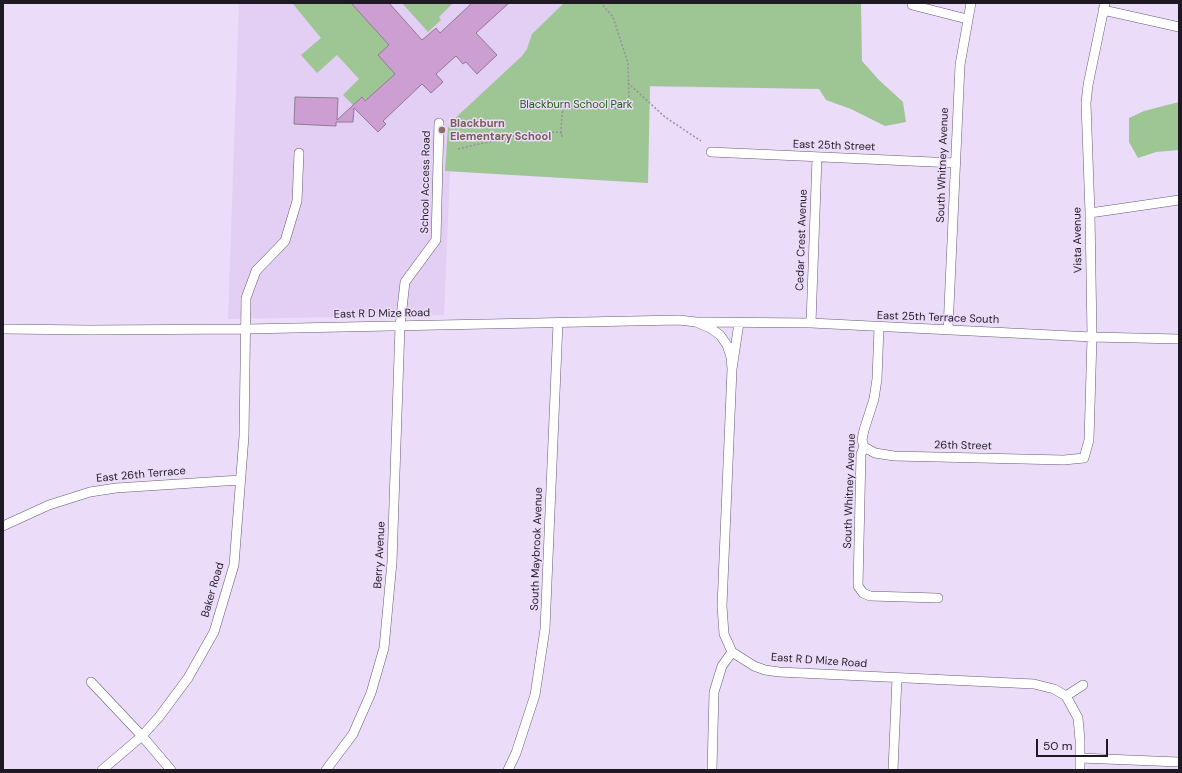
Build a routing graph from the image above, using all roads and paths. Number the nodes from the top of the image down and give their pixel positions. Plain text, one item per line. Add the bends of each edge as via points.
1 (601, 3) edge
2 (971, 3) edge
3 (912, 6) dead end
4 (1104, 7) edge
5 (967, 19) junction
6 (1179, 27) edge
7 (628, 83) junction
8 (439, 123) dead end
9 (561, 132) junction
10 (565, 136) dead end
11 (700, 141) dead end
12 (458, 149) dead end
13 (299, 152) dead end
14 (711, 152) dead end
15 (817, 158) junction
16 (955, 163) junction
17 (1179, 200) edge
18 (1090, 213) junction
19 (696, 322) junction
20 (558, 323) junction
21 (739, 323) junction
22 (811, 323) junction
23 (400, 326) junction
24 (879, 327) junction
25 (247, 328) junction
26 (3, 329) edge
27 (948, 330) junction
28 (1092, 336) junction
29 (1179, 339) edge
30 (732, 369) junction
31 (864, 447) junction
32 (1064, 460) joint
33 (240, 480) junction
34 (3, 526) edge
35 (938, 598) dead end
36 (732, 652) junction
37 (897, 678) junction
38 (91, 682) dead end
39 (1083, 685) dead end
40 (1066, 696) junction
41 (142, 736) junction
42 (1080, 758) junction
43 (1179, 762) edge
44 (102, 770) edge
45 (171, 770) edge
46 (326, 770) edge
47 (508, 770) edge
48 (712, 770) edge
49 (893, 770) edge
50 (1080, 770) edge

1 - 7 path via 613,17 628,63
2 - 5 street, South Whitney Avenue
3 - 5 street
4 - 6 street
4 - 18 street, Vista Avenue via 1086,103
5 - 16 street, South Whitney Avenue via 960,65
7 - 9 path via 629,98 620,108 571,106 564,109
7 - 11 path via 665,118
8 - 23 street, School Access Road via 436,240 405,282
9 - 10 path via 561,136
9 - 12 path via 526,132
13 - 25 street, Baker Road via 297,200 285,240 256,271 246,298
14 - 15 street, East 25th Street
15 - 16 street, East 25th Street
15 - 22 street, Cedar Crest Avenue
16 - 27 street, South Whitney Avenue
17 - 18 street
18 - 28 street, Vista Avenue
19 - 20 street, East R D Mize Road via 679,320
19 - 21 street, East 25th Terrace South
19 - 30 street, East R D Mize Road via 720,335 728,345
20 - 23 street, East R D Mize Road
20 - 47 street, South Maybrook Avenue via 546,630 534,695
21 - 22 street, East 25th Terrace South
21 - 30 street, East R D Mize Road
22 - 24 street, East 25th Terrace South
23 - 25 street, East R D Mize Road
23 - 46 street, Berry Avenue via 392,562 384,648 371,693 353,734
24 - 27 street, East 25th Terrace South
24 - 31 street, South Whitney Avenue via 877,379 862,440
25 - 26 street, East R D Mize Road
25 - 33 street, Baker Road
27 - 28 street, East 25th Terrace South
28 - 29 street, East 25th Terrace South
28 - 32 street, Vista Avenue via 1090,440 1084,458
30 - 36 street, East R D Mize Road via 722,606 724,634
31 - 32 street, 26th Street via 875,453 894,456
31 - 35 street, South Whitney Avenue via 861,454 858,586 863,593 870,596
33 - 34 street, East 26th Terrace via 90,492 48,504
33 - 41 street, Baker Road via 234,565 214,632 188,678
36 - 37 street, East R D Mize Road via 765,670
36 - 48 street via 722,666 714,692
37 - 40 street, East R D Mize Road via 1034,684 1054,689
37 - 49 street
38 - 41 street
39 - 40 street
40 - 42 street via 1078,718
41 - 44 street, Baker Road
41 - 45 street
42 - 43 street
42 - 50 street

